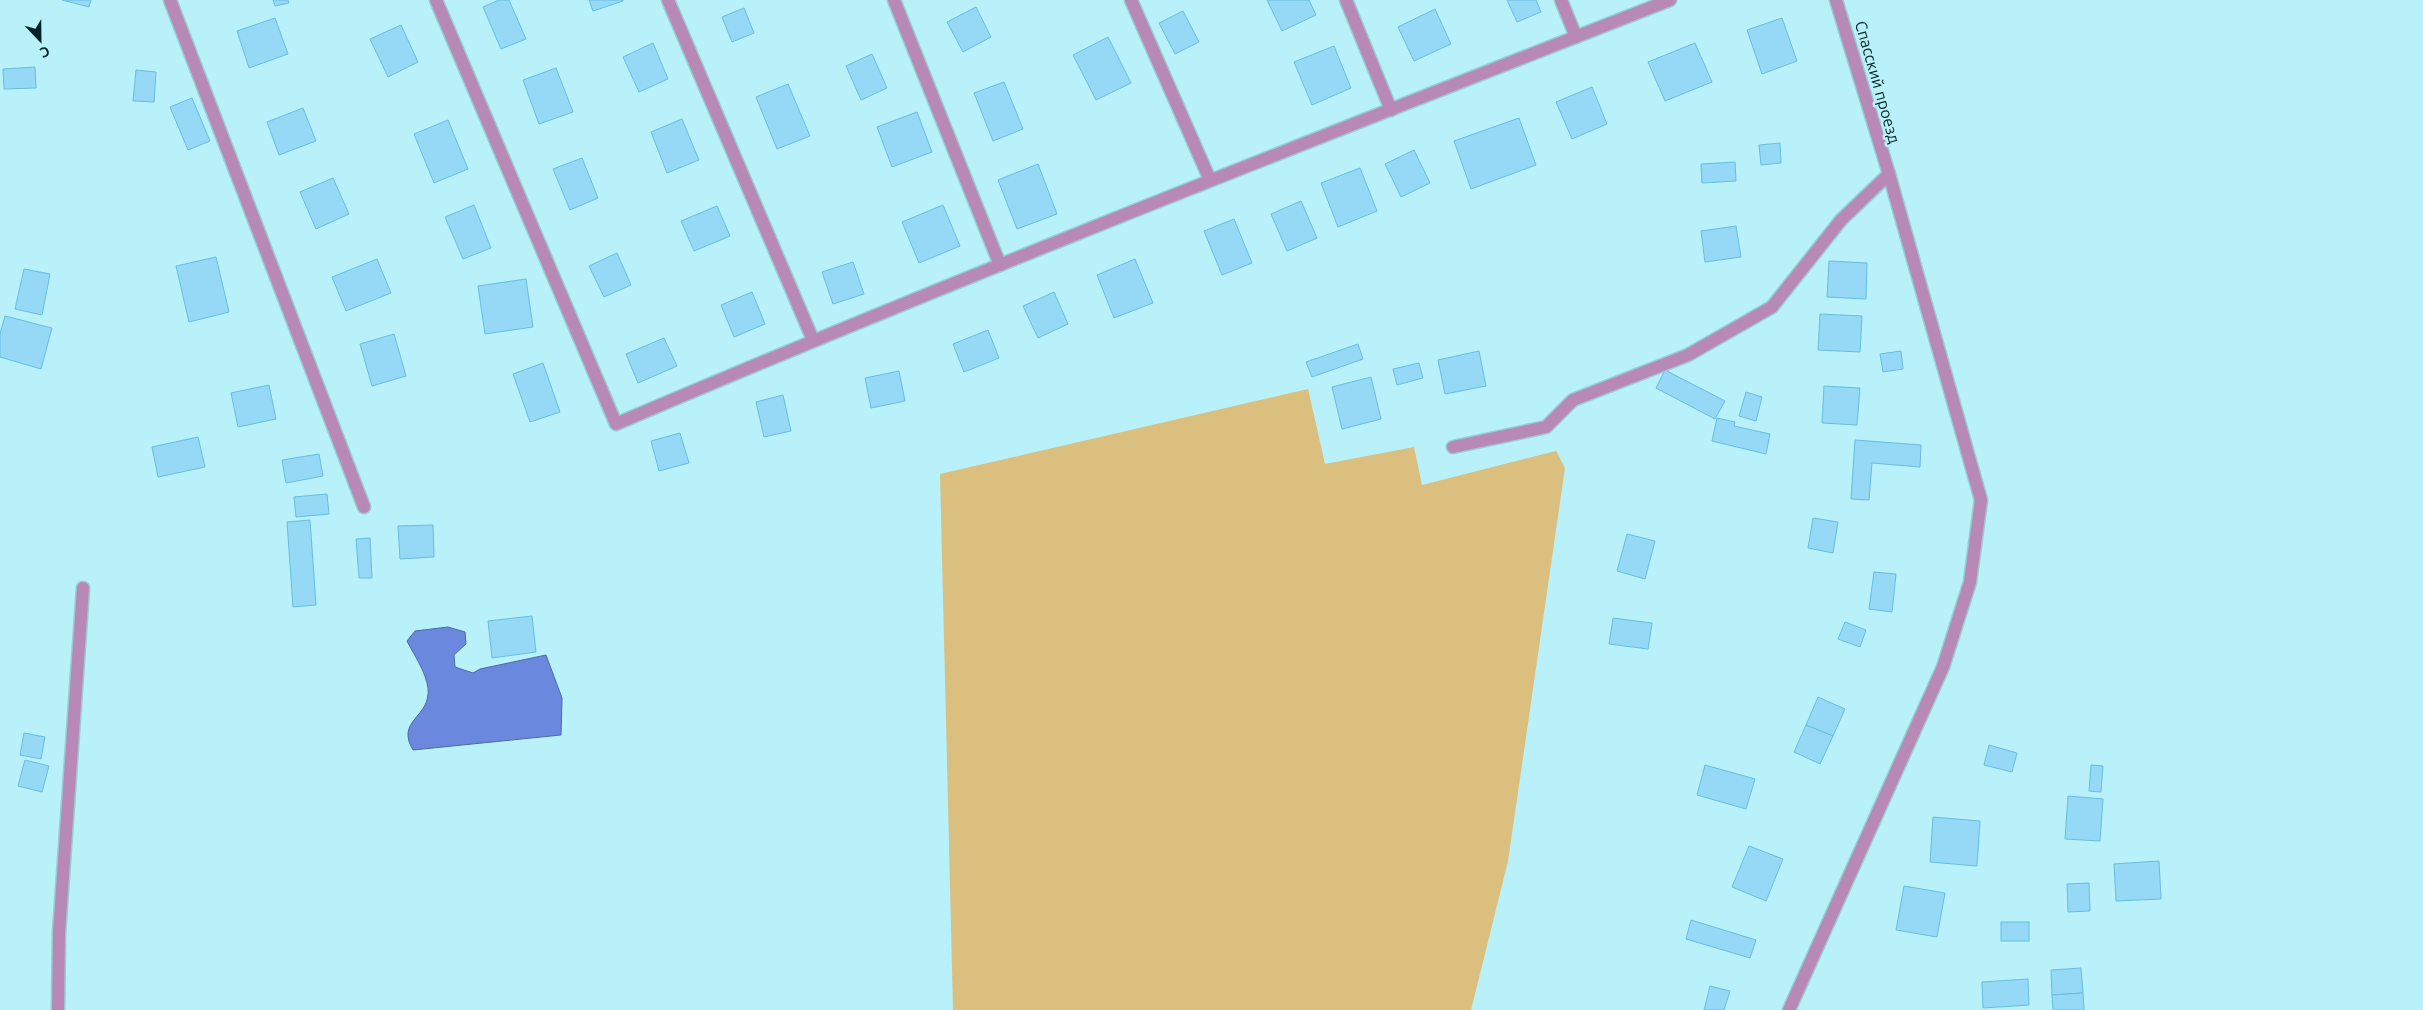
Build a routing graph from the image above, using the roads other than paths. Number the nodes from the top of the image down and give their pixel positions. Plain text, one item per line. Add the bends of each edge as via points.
1 (170, 0) edge
2 (436, 0) edge
3 (668, 0) edge
4 (894, 0) edge
5 (1131, 0) edge
6 (1346, 0) edge
7 (1561, 0) edge
8 (1670, 0) edge
9 (1836, 0) edge
10 (1576, 37) junction
11 (1391, 110) junction
12 (1888, 174) junction
13 (1210, 180) junction
14 (1000, 265) junction
15 (813, 340) junction
16 (1454, 447) dead end
17 (364, 507) dead end
18 (83, 588) dead end
19 (58, 1010) edge
20 (1789, 1010) edge

1 - 17 street
2 - 15 street via 616,424
3 - 15 street
4 - 14 street
5 - 13 street
6 - 11 street
7 - 10 street
8 - 10 street
9 - 12 street, Спасский проезд
10 - 11 street
11 - 13 street
12 - 16 street via 1841,220 1772,307 1688,355 1573,400 1546,427
12 - 20 street, Спасский проезд via 1980,500 1970,582 1942,667
13 - 14 street
14 - 15 street
18 - 19 street via 59,933

